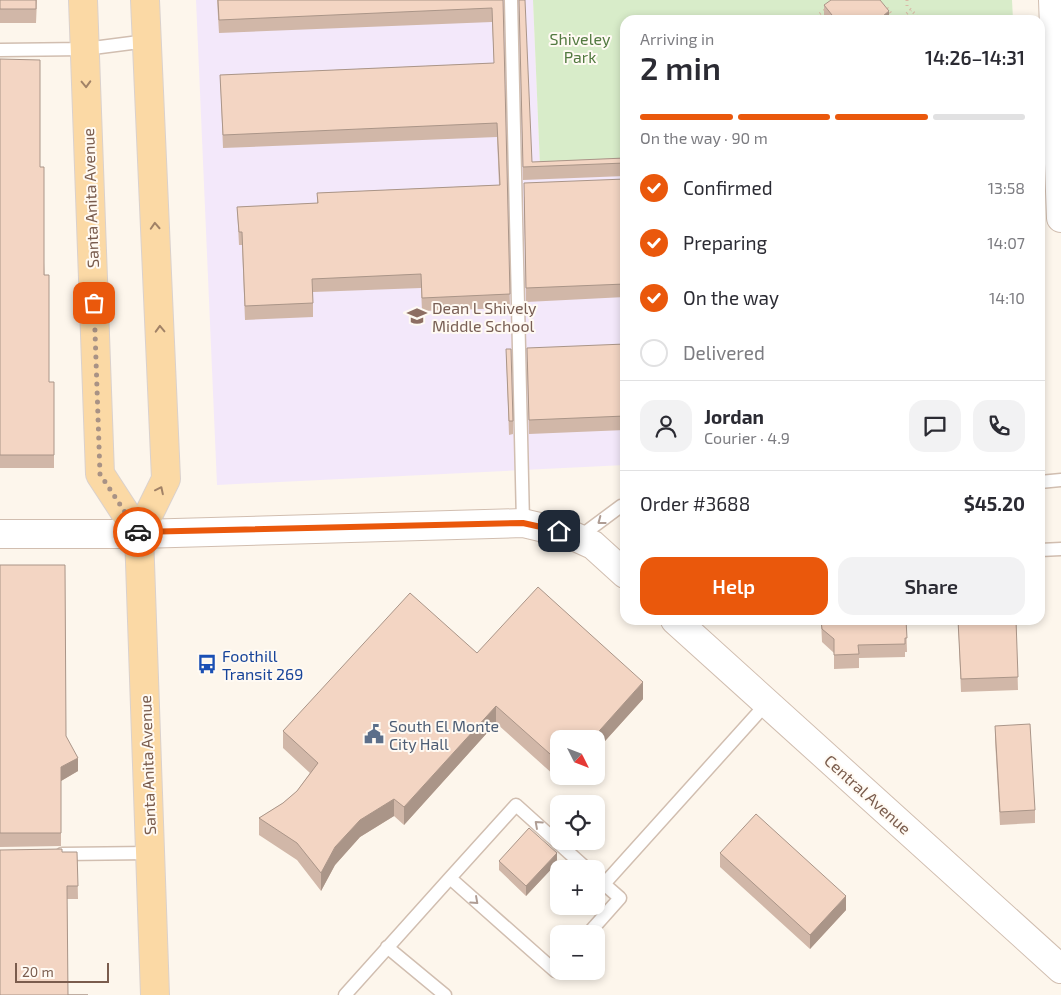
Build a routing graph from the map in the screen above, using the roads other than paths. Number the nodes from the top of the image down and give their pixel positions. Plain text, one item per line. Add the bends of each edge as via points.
1 (83, 0) edge
2 (145, 0) edge
3 (511, 0) edge
4 (1053, 0) edge
5 (147, 41) junction
6 (85, 49) junction
7 (0, 50) edge
8 (533, 188) edge
9 (514, 189) junction
10 (1061, 218) edge
11 (1061, 480) edge
12 (1045, 482) edge
13 (620, 507) edge
14 (523, 523) junction
15 (0, 534) edge
16 (139, 534) junction
17 (578, 538) junction
18 (1061, 549) edge
19 (1045, 550) edge
20 (620, 569) edge
21 (681, 625) edge
22 (767, 703) junction
23 (150, 854) junction
24 (47, 855) edge
25 (577, 860) edge
26 (605, 875) edge
27 (450, 878) junction
28 (605, 884) edge
29 (605, 915) edge
30 (605, 915) edge
31 (596, 925) edge
32 (387, 947) junction
33 (550, 967) edge
34 (1061, 968) edge
35 (155, 995) edge
36 (345, 995) edge
37 (445, 995) edge

1 - 6 main road, Santa Anita Avenue
2 - 5 main road, Santa Anita Avenue
3 - 9 lane
4 - 10 street
5 - 6 lane
16 -> 5 main road, Santa Anita Avenue via 166,479
6 - 7 lane
6 -> 16 main road, Santa Anita Avenue via 100,474
8 - 9 lane
9 - 14 lane
11 - 12 lane
13 -> 17 lane
14 - 16 street
14 - 17 street
15 - 16 street
16 - 23 main road, Santa Anita Avenue
17 - 20 street via 593,545
18 - 19 lane
21 - 22 street, Central Avenue
22 - 26 lane
22 - 34 street, Central Avenue
23 - 24 lane
23 - 35 main road, Santa Anita Avenue
25 -> 27 lane via 516,805
27 - 32 lane
27 -> 33 lane
28 - 30 lane via 620,898
29 - 31 lane
32 - 36 lane
32 - 37 lane

